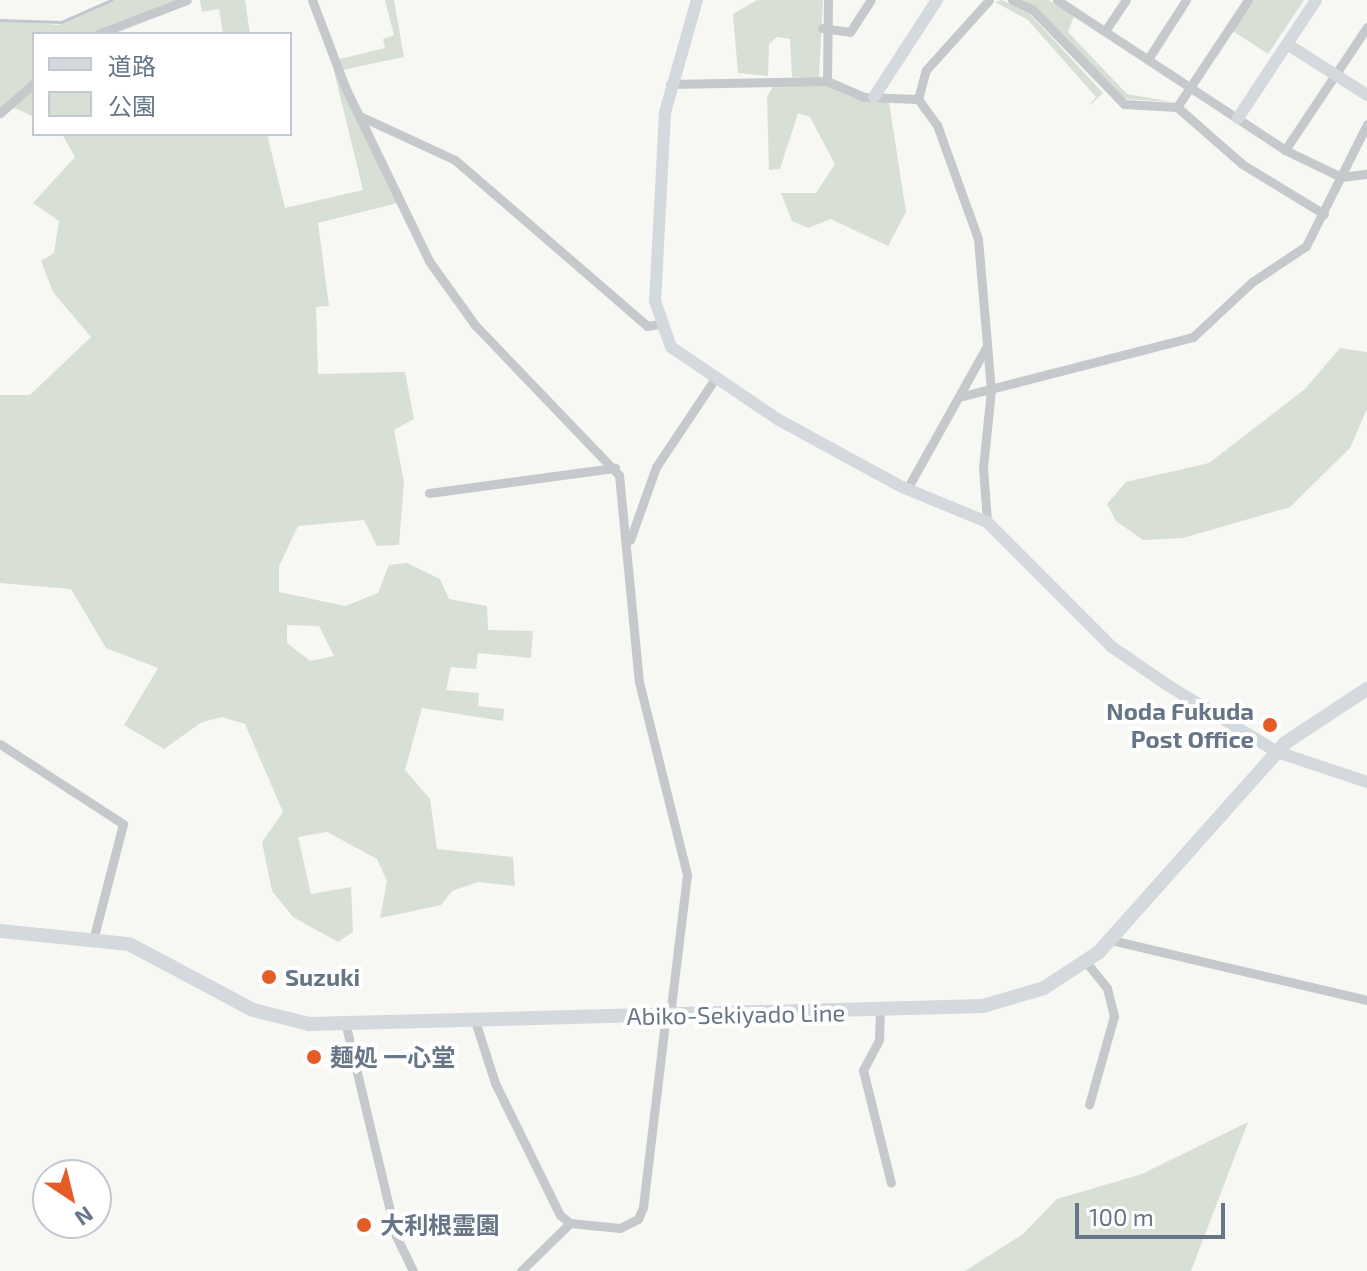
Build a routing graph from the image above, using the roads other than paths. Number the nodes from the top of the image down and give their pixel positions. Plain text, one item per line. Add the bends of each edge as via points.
1 (187, 0) edge
2 (312, 0) edge
3 (697, 0) edge
4 (828, 0) edge
5 (871, 0) edge
6 (937, 0) edge
7 (989, 0) edge
8 (1012, 0) edge
9 (1126, 0) edge
10 (1186, 0) edge
11 (1248, 0) edge
12 (1316, 0) edge
13 (1061, 1) edge
14 (1367, 27) edge
15 (822, 28) junction
16 (1105, 31) junction
17 (103, 32) edge
18 (1287, 44) junction
19 (1148, 59) junction
20 (1336, 74) junction
21 (827, 81) junction
22 (670, 84) junction
23 (32, 85) edge
24 (1191, 88) junction
25 (1367, 95) edge
26 (874, 97) junction
27 (918, 99) junction
28 (1177, 107) junction
29 (0, 113) edge
30 (362, 117) junction
31 (1238, 118) junction
32 (1367, 124) edge
33 (1285, 150) junction
34 (1367, 174) edge
35 (1341, 177) junction
36 (1324, 214) junction
37 (658, 324) junction
38 (987, 346) junction
39 (714, 380) junction
40 (991, 390) junction
41 (959, 397) junction
42 (615, 468) junction
43 (907, 489) junction
44 (429, 493) dead end
45 (987, 522) junction
46 (629, 543) junction
47 (1367, 689) edge
48 (0, 744) edge
49 (1277, 752) junction
50 (1367, 782) edge
51 (0, 931) edge
52 (94, 936) junction
53 (1111, 940) junction
54 (1086, 962) junction
55 (1367, 1000) edge
56 (880, 1010) junction
57 (668, 1015) junction
58 (474, 1018) junction
59 (345, 1022) junction
60 (1089, 1105) dead end
61 (891, 1183) dead end
62 (570, 1223) junction
63 (413, 1271) edge
64 (521, 1271) edge

1 - 17 street
2 - 30 street
3 - 22 street
4 - 15 street
5 - 15 street via 850,32
6 - 26 street
7 - 27 street via 926,70
8 - 28 street via 1033,10 1124,104
9 - 16 street
10 - 19 street
11 - 24 street
12 - 18 street
13 - 16 street
14 - 20 street
15 - 21 street
16 - 19 street
18 - 20 street
18 - 31 street
19 - 24 street
20 - 25 street
20 - 33 street
21 - 22 street
21 - 26 street
22 - 37 street
23 - 29 street
24 - 28 street
24 - 31 street
26 - 27 street
27 - 38 street via 949,153 978,239
28 - 36 street via 1242,164
30 - 37 street via 455,160 647,326
30 - 42 street via 454,297
31 - 33 street
32 - 35 street
33 - 35 street
34 - 35 street
35 - 36 street
36 - 40 street via 1298,256 1252,282 1185,342
37 - 39 street via 679,355
38 - 40 street
38 - 41 street
39 - 43 street
39 - 46 street via 656,467
40 - 41 street
40 - 45 street via 983,467
41 - 43 street
42 - 44 street
42 - 46 street
43 - 45 street
45 - 49 street via 1119,652
46 - 57 street via 639,682 687,875
47 - 49 main road, Abiko-Sekiyado Line
48 - 52 street via 123,824
49 - 50 street
49 - 53 main road, Abiko-Sekiyado Line
51 - 52 main road, Abiko-Sekiyado Line
52 - 59 main road, Abiko-Sekiyado Line via 151,952 270,1016
53 - 54 main road, Abiko-Sekiyado Line
53 - 55 street
54 - 56 main road, Abiko-Sekiyado Line via 1044,988 996,1004
54 - 60 street via 1107,988 1114,1016
56 - 57 main road, Abiko-Sekiyado Line
56 - 61 street via 879,1040 863,1070
57 - 58 main road, Abiko-Sekiyado Line
57 - 62 street via 638,1219 620,1228
58 - 59 main road, Abiko-Sekiyado Line
58 - 62 street via 542,1182
59 - 63 street via 396,1236
62 - 64 street

